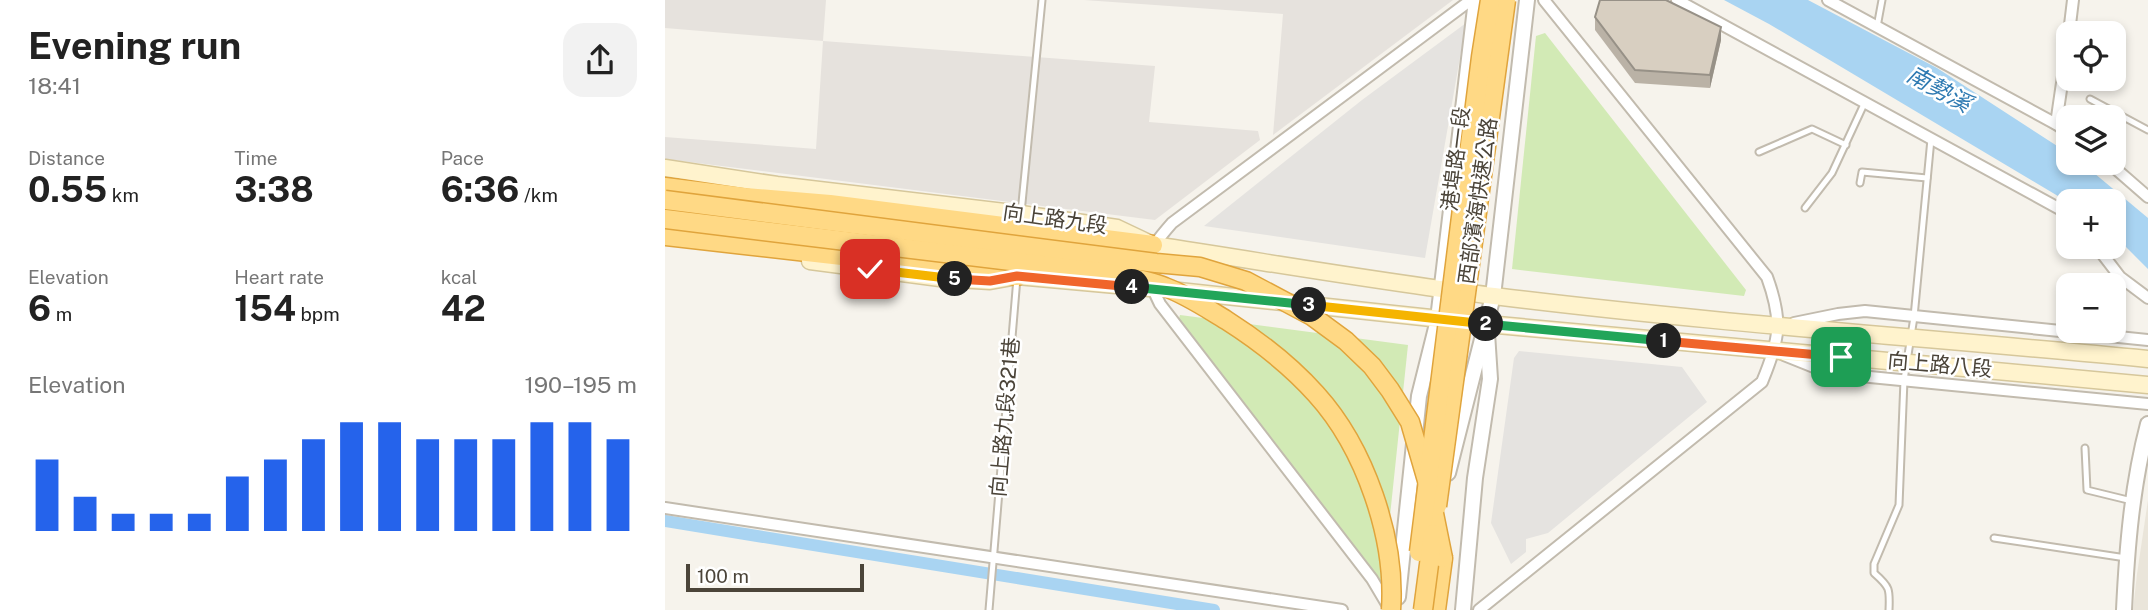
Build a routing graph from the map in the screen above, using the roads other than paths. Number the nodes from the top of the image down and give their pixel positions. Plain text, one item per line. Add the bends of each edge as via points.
1 (1042, 0) edge
2 (1473, 0) edge
3 (1490, 0) edge
4 (1506, 0) edge
5 (1527, 0) edge
6 (1544, 0) edge
7 (1677, 0) edge
8 (1828, 0) edge
9 (1882, 0) edge
10 (2073, 0) edge
11 (2071, 21) edge
12 (1877, 27) junction
13 (2090, 99) dead end
14 (1865, 103) junction
15 (2056, 124) edge
16 (2148, 130) edge
17 (1931, 139) junction
18 (1846, 145) junction
19 (1759, 152) dead end
20 (665, 168) edge
21 (2123, 175) edge
22 (1927, 178) junction
23 (1860, 183) dead end
24 (665, 187) edge
25 (2148, 197) edge
26 (665, 200) edge
27 (2056, 207) edge
28 (1805, 208) dead end
29 (665, 209) edge
30 (665, 219) edge
31 (1022, 222) junction
32 (665, 236) edge
33 (940, 241) junction
34 (665, 245) edge
35 (1153, 245) junction
36 (1020, 253) junction
37 (2107, 259) edge
38 (1017, 276) junction
39 (1152, 288) junction
40 (1441, 289) junction
41 (1493, 296) junction
42 (2148, 298) edge
43 (1914, 317) junction
44 (1439, 319) junction
45 (1487, 324) junction
46 (1778, 327) junction
47 (1909, 336) junction
48 (2148, 340) edge
49 (1775, 351) junction
50 (2148, 359) edge
51 (1906, 362) junction
52 (1904, 380) junction
53 (2148, 386) edge
54 (2148, 404) edge
55 (2148, 424) edge
56 (2085, 448) dead end
57 (1443, 495) junction
58 (2132, 500) junction
59 (665, 508) edge
60 (1994, 538) dead end
61 (995, 558) junction
62 (2127, 559) junction
63 (989, 610) edge
64 (1342, 610) edge
65 (1393, 610) edge
66 (1411, 610) edge
67 (1423, 610) edge
68 (1430, 610) edge
69 (1436, 610) edge
70 (1463, 610) edge
71 (1479, 610) edge
72 (1889, 610) edge
73 (2124, 610) edge

1 - 31 lane, 向上路九段321巷
2 - 35 street via 1171,223
2 - 40 street, 港埠路一段
3 - 66 highway, 西部濱海快速公路, bridge
4 - 67 highway, 西部濱海快速公路, bridge
5 - 41 street, 港埠路一段
6 - 46 street via 1767,277
7 - 14 street
8 - 12 street
9 - 12 lane
10 - 11 street
12 - 15 street
13 - 16 lane
14 - 17 street
14 - 18 lane
17 - 22 lane
17 - 27 street
18 - 19 lane via 1812,129
18 - 28 lane via 1832,173
20 - 31 main road, 向上路九段
21 - 25 street
22 - 23 lane via 1862,172
22 - 43 lane
24 - 31 highway
26 - 69 highway, bridge via 1200,267 1246,281 1312,316 1372,366 1410,422 1443,558
29 - 33 main road
30 - 65 highway, bridge via 1108,273 1163,286 1197,302 1275,354 1317,394 1337,422 1376,499 1385,533
31 - 35 highway
31 - 36 lane, 向上路九段321巷
32 - 38 highway
33 - 36 main road
33 - 38 main road
34 - 38 main road via 940,278 990,281
35 - 36 main road via 1115,254
35 - 39 street via 1146,264
35 - 40 main road
36 - 38 lane, 向上路九段321巷
37 - 42 street
38 - 39 main road
38 - 61 lane, 向上路九段321巷
39 - 44 main road
39 - 65 street
40 - 41 main road, 向上路八段
40 - 44 street, 港埠路一段
41 - 45 street, 港埠路一段
41 - 46 main road, 向上路八段
43 - 46 street via 1865,311
43 - 47 lane
43 - 48 street
44 - 45 main road, 向上路八段
44 - 57 street, 港埠路一段
44 - 65 street, 港埠路一段 via 1419,396
45 - 49 main road, 向上路八段
45 - 57 street, 港埠路一段
45 - 70 street, 港埠路一段 via 1490,379
46 - 47 main road, 向上路八段
46 - 49 street
47 - 50 main road, 向上路八段
47 - 51 lane
49 - 51 main road, 向上路八段
49 - 52 street via 1829,373
49 - 71 street via 1762,382
51 - 52 lane
51 - 53 main road, 向上路八段
52 - 54 street
52 - 72 lane via 1899,505 1874,564 1874,573 1888,585
55 - 58 street
56 - 58 lane via 2088,490
57 - 68 street, 港埠路一段
58 - 62 street
59 - 61 street
60 - 62 lane
61 - 63 lane, 向上路九段321巷
61 - 64 street
62 - 73 street

